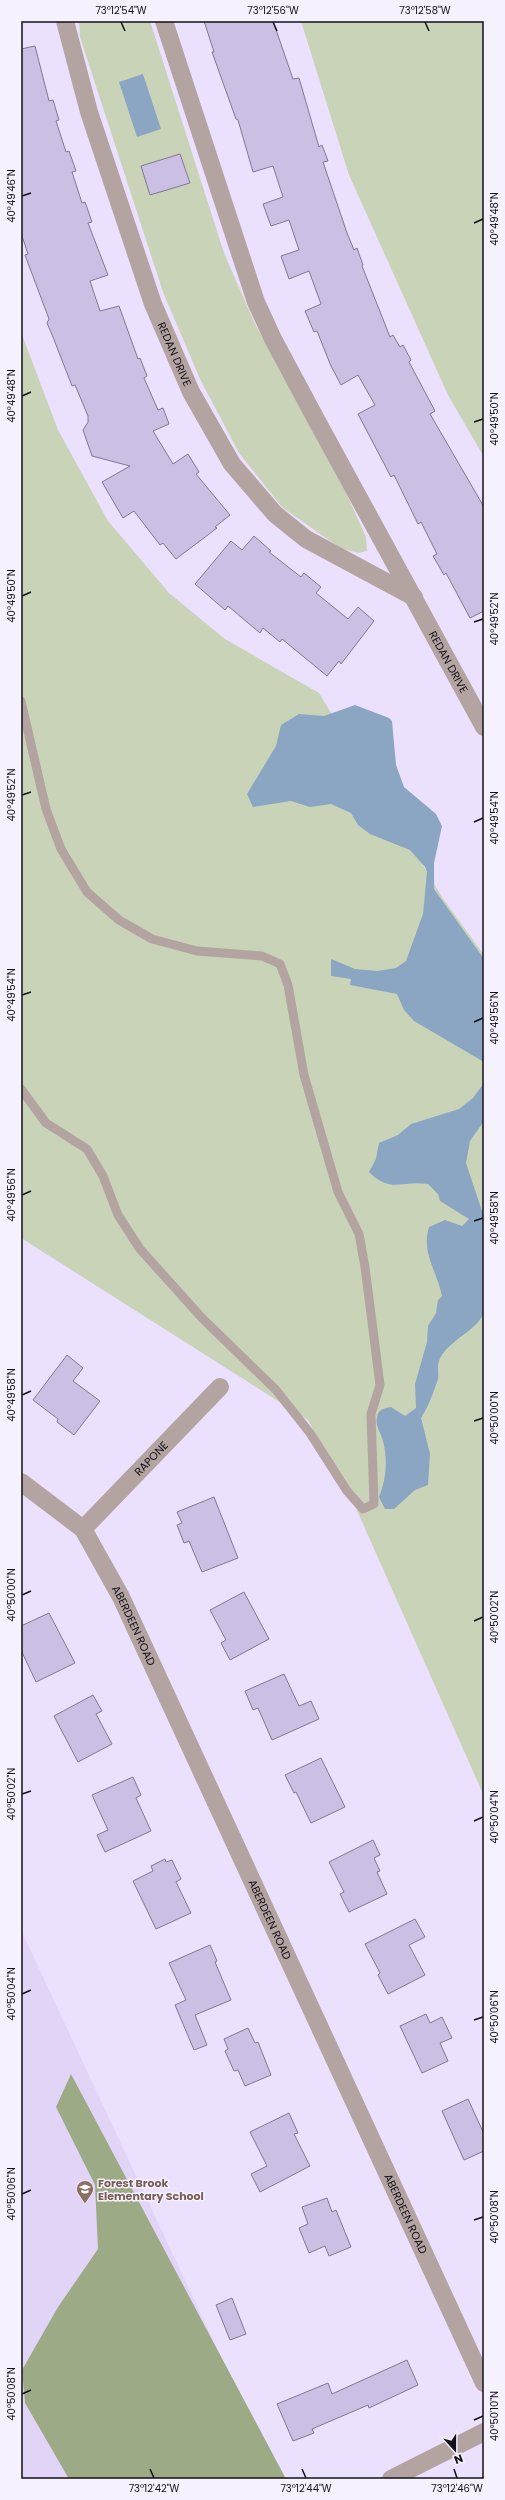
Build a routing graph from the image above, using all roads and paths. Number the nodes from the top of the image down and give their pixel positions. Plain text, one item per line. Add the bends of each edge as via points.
1 (65, 21) edge
2 (164, 21) edge
3 (414, 597) junction
4 (21, 701) edge
5 (484, 727) edge
6 (21, 1089) edge
7 (220, 1387) dead end
8 (21, 1482) edge
9 (83, 1529) junction
10 (484, 2383) edge
11 (484, 2432) edge
12 (391, 2479) edge

1 - 3 street, REDAN DRIVE via 64,27 90,112 153,304 191,392 232,464 275,514 306,539
2 - 3 street, REDAN DRIVE via 256,302 295,381
3 - 5 street, REDAN DRIVE
4 - 6 lane via 46,809 61,849 87,892 119,920 152,939 197,951 262,956 280,964 288,985 304,1074 338,1192 359,1234 365,1267 380,1385 371,1414 374,1504 364,1509 347,1492 310,1433 276,1390 202,1318 140,1249 118,1215 103,1176 87,1149 46,1123
7 - 9 street, RAPONE
8 - 9 street, ABERDEEN ROAD
9 - 10 street, ABERDEEN ROAD via 121,1597
11 - 12 street

